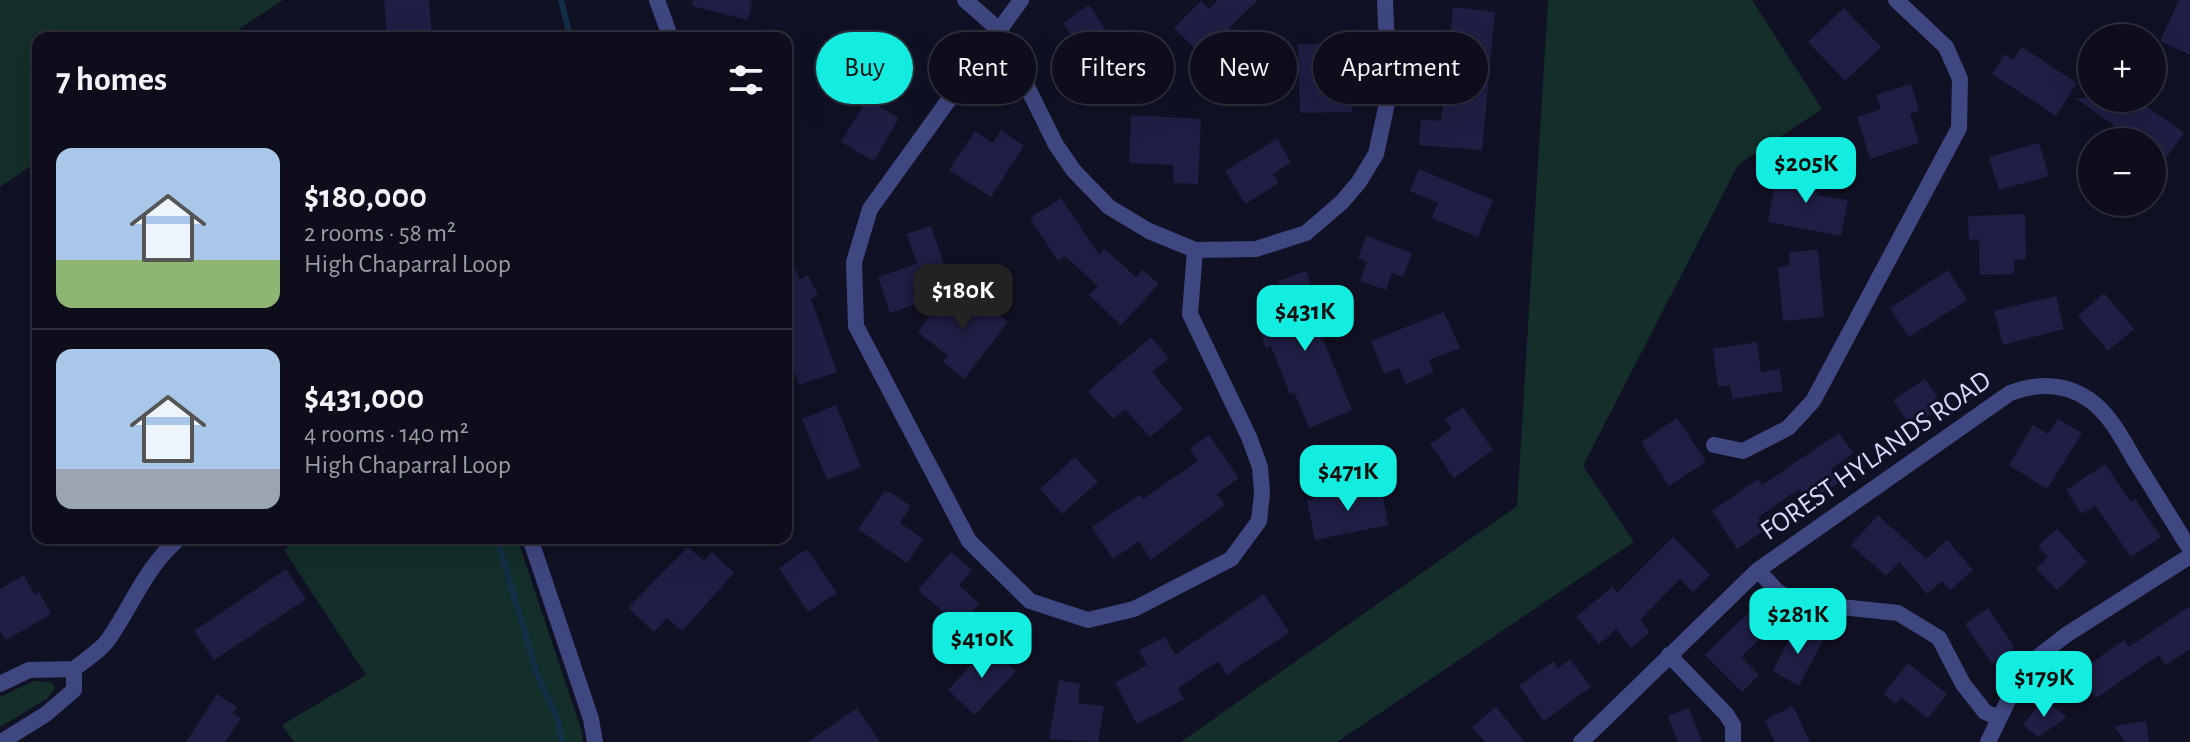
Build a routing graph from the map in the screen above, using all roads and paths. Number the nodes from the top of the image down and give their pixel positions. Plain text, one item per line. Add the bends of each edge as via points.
1 (657, 0) edge
2 (965, 0) edge
3 (1021, 0) edge
4 (1385, 0) edge
5 (1896, 0) edge
6 (999, 30) junction
7 (669, 32) edge
8 (1195, 250) junction
9 (1714, 445) dead end
10 (173, 544) edge
11 (532, 544) edge
12 (2190, 549) edge
13 (2190, 556) edge
14 (1758, 570) junction
15 (1669, 655) junction
16 (74, 669) junction
17 (0, 684) edge
18 (1999, 718) junction
19 (1, 742) edge
20 (595, 742) edge
21 (1581, 742) edge
22 (1733, 742) edge
23 (1988, 742) edge

1 - 7 street
2 - 6 street
3 - 6 street
4 - 8 street via 1389,94 1376,154 1359,182 1306,233 1256,249
5 - 9 street via 1946,47 1960,79 1959,128 1813,401 1788,428 1743,451
6 - 8 street via 1074,171 1109,207
6 - 8 street via 870,209 854,262 856,326 969,541 1030,601 1088,620 1134,609 1231,559 1259,521 1260,467 1190,314
10 - 16 street via 106,643
11 - 20 street
12 - 14 street, FOREST HYLANDS ROAD via 2112,424 2090,400 2062,388 2040,386 2010,393
13 - 18 street via 2039,656 2017,682
14 - 15 street, FOREST HYLANDS ROAD
14 - 18 street via 1794,602 1898,613 1921,626 1939,638 1985,712
15 - 21 street, FOREST HYLANDS ROAD
15 - 22 street via 1726,714 1733,725
16 - 17 street via 29,670
16 - 19 street via 74,690
18 - 23 street

